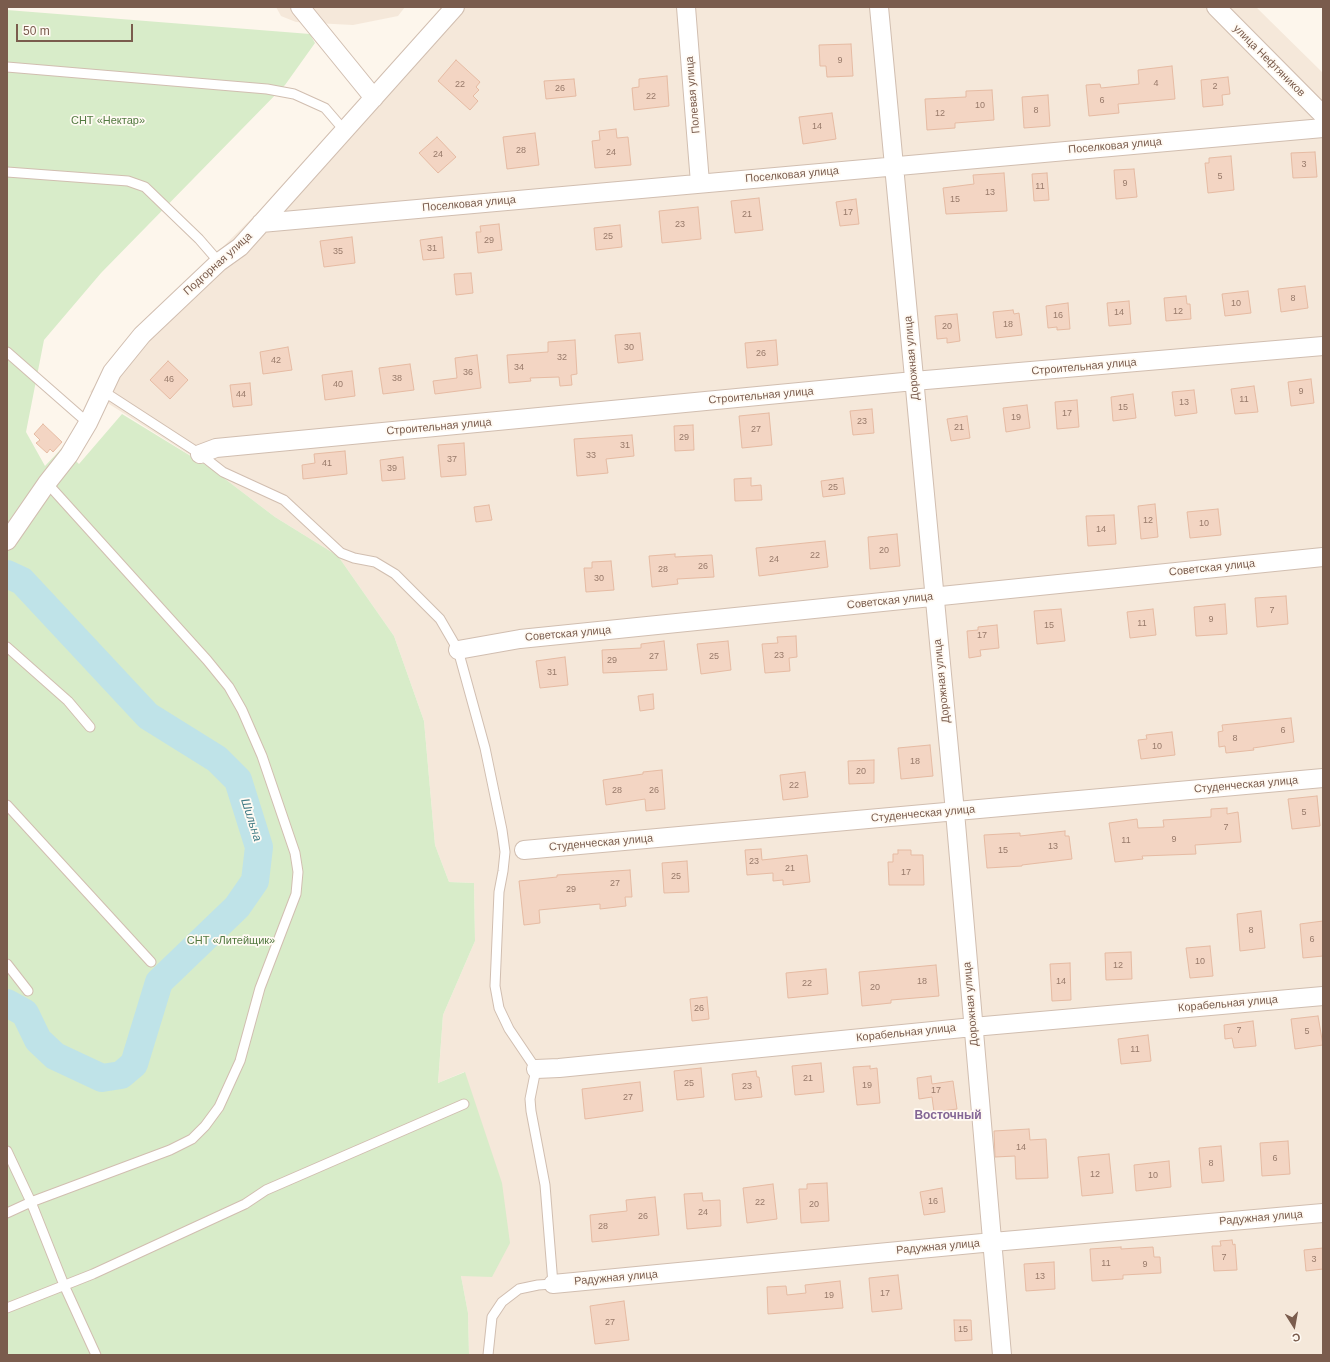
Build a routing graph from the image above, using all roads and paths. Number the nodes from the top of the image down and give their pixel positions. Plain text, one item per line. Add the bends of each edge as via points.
1 (300, 7) edge
2 (455, 7) edge
3 (686, 7) edge
4 (879, 7) edge
5 (1216, 7) edge
6 (7, 67) edge
7 (374, 98) junction
8 (1323, 115) edge
9 (1323, 128) edge
10 (344, 130) junction
11 (894, 166) junction
12 (7, 172) edge
13 (700, 183) junction
14 (261, 223) junction
15 (218, 262) junction
16 (1323, 346) edge
17 (7, 352) edge
18 (914, 381) junction
19 (103, 391) junction
20 (88, 423) junction
21 (200, 454) junction
22 (47, 483) junction
23 (7, 541) edge
24 (1323, 557) edge
25 (934, 596) junction
26 (7, 646) edge
27 (458, 650) junction
28 (90, 727) dead end
29 (1323, 778) edge
30 (7, 805) edge
31 (955, 812) junction
32 (524, 850) dead end
33 (151, 962) dead end
34 (7, 964) edge
35 (28, 991) dead end
36 (1323, 996) edge
37 (973, 1027) junction
38 (536, 1069) junction
39 (464, 1104) dead end
40 (7, 1151) edge
41 (31, 1202) junction
42 (7, 1213) edge
43 (1323, 1213) edge
44 (993, 1242) junction
45 (554, 1284) junction
46 (64, 1285) junction
47 (7, 1308) edge
48 (96, 1355) edge
49 (488, 1355) edge
50 (1002, 1355) edge

1 - 7 street
2 - 7 street, Подгорная улица
3 - 13 street, Полевая улица
4 - 11 street, Дорожная улица
5 - 8 street, улица Нефтяников
6 - 10 lane via 267,89 294,94 325,108
7 - 10 street, Подгорная улица
9 - 11 street, Поселковая улица
10 - 14 street, Подгорная улица
11 - 13 street, Поселковая улица
11 - 18 street, Дорожная улица
12 - 15 lane via 128,181 145,186 199,239
13 - 14 street, Поселковая улица
14 - 15 street, Подгорная улица via 240,247
15 - 19 street, Подгорная улица via 142,335 112,372
16 - 18 street, Строительная улица
17 - 20 lane
18 - 21 street, Строительная улица via 216,448
18 - 25 street, Дорожная улица
19 - 20 street, Подгорная улица
19 - 21 lane
20 - 22 street, Подгорная улица via 69,455
21 - 27 lane via 223,472 284,500 341,553 375,562 395,574 440,619
22 - 23 street, Подгорная улица
22 - 41 lane via 229,687 262,756 295,853 298,872 296,894 260,988 240,1061 219,1107 205,1126 192,1139 170,1150
24 - 25 street, Советская улица
25 - 27 street, Советская улица via 520,638
25 - 31 street, Дорожная улица
26 - 28 lane via 68,701
27 - 38 lane via 485,748 502,830 504,852 499,892 495,986 499,1008 509,1029
29 - 31 street, Студенческая улица
30 - 33 lane
31 - 32 street, Студенческая улица
31 - 37 street, Дорожная улица
34 - 35 lane
36 - 37 street, Корабельная улица
37 - 38 street, Корабельная улица
37 - 44 street, Дорожная улица
38 - 45 lane via 530,1111 545,1184
39 - 46 lane via 266,1190 245,1204
40 - 41 lane
41 - 42 lane
41 - 46 lane
43 - 44 street, Радужная улица
44 - 45 street, Радужная улица
44 - 50 street, Дорожная улица
45 - 49 lane via 519,1289 502,1302 492,1317
46 - 47 lane
46 - 48 lane

